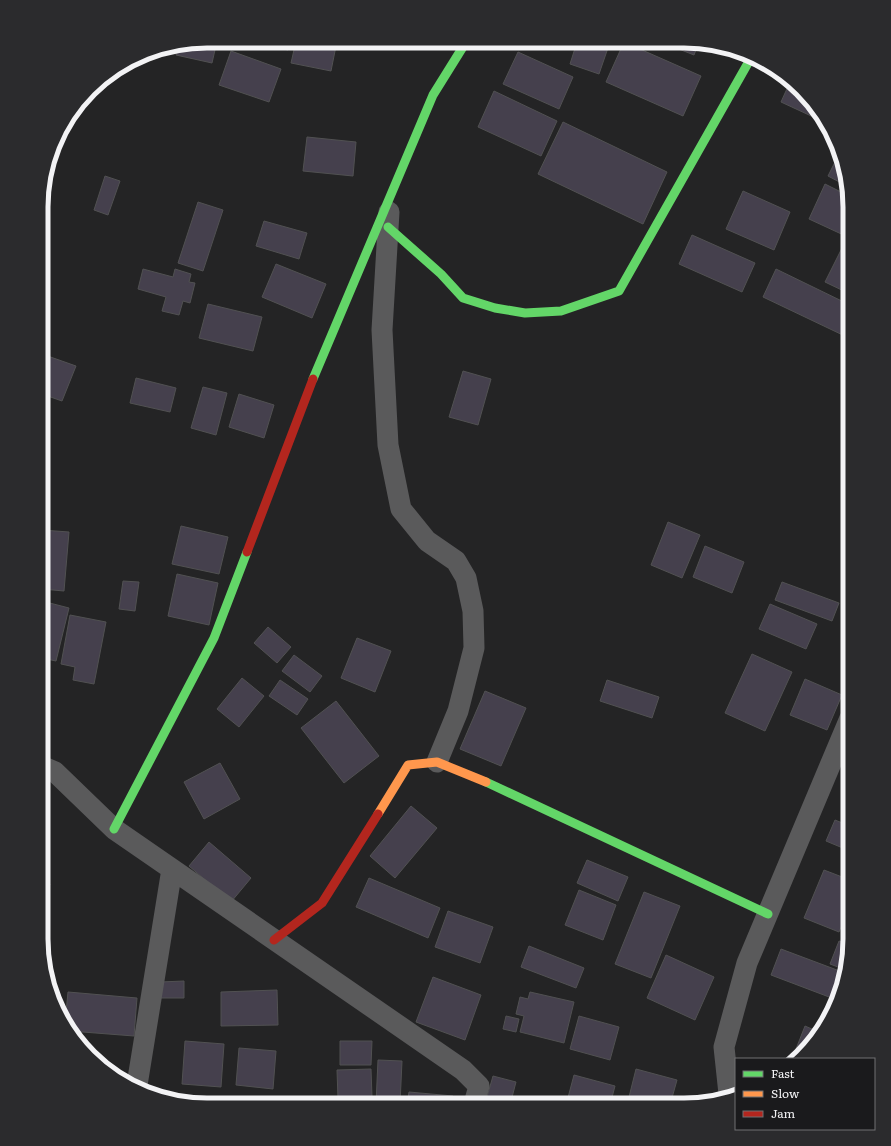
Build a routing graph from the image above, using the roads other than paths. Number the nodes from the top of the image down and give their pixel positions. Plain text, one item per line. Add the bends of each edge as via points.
1 (462, 48) edge
2 (749, 62) edge
3 (390, 196) junction
4 (388, 226) junction
5 (843, 735) edge
6 (437, 762) junction
7 (48, 769) edge
8 (114, 829) junction
9 (172, 869) junction
10 (768, 914) junction
11 (274, 940) junction
12 (137, 1082) edge
13 (729, 1092) edge
14 (476, 1098) edge

1 - 3 street via 433,95
2 - 4 street via 619,291 561,311 525,313 495,308 463,298 441,274
3 - 4 street
3 - 8 street via 310,386 214,638
4 - 6 street via 382,330 388,445 401,509 427,541 456,561 466,578 474,611 474,648 458,711
5 - 10 street
6 - 10 street via 472,775
6 - 11 street via 408,765 322,903
7 - 8 street via 55,772
8 - 9 street
9 - 11 street
9 - 12 street
10 - 13 street via 747,963 724,1047
11 - 14 street via 463,1070 479,1086

